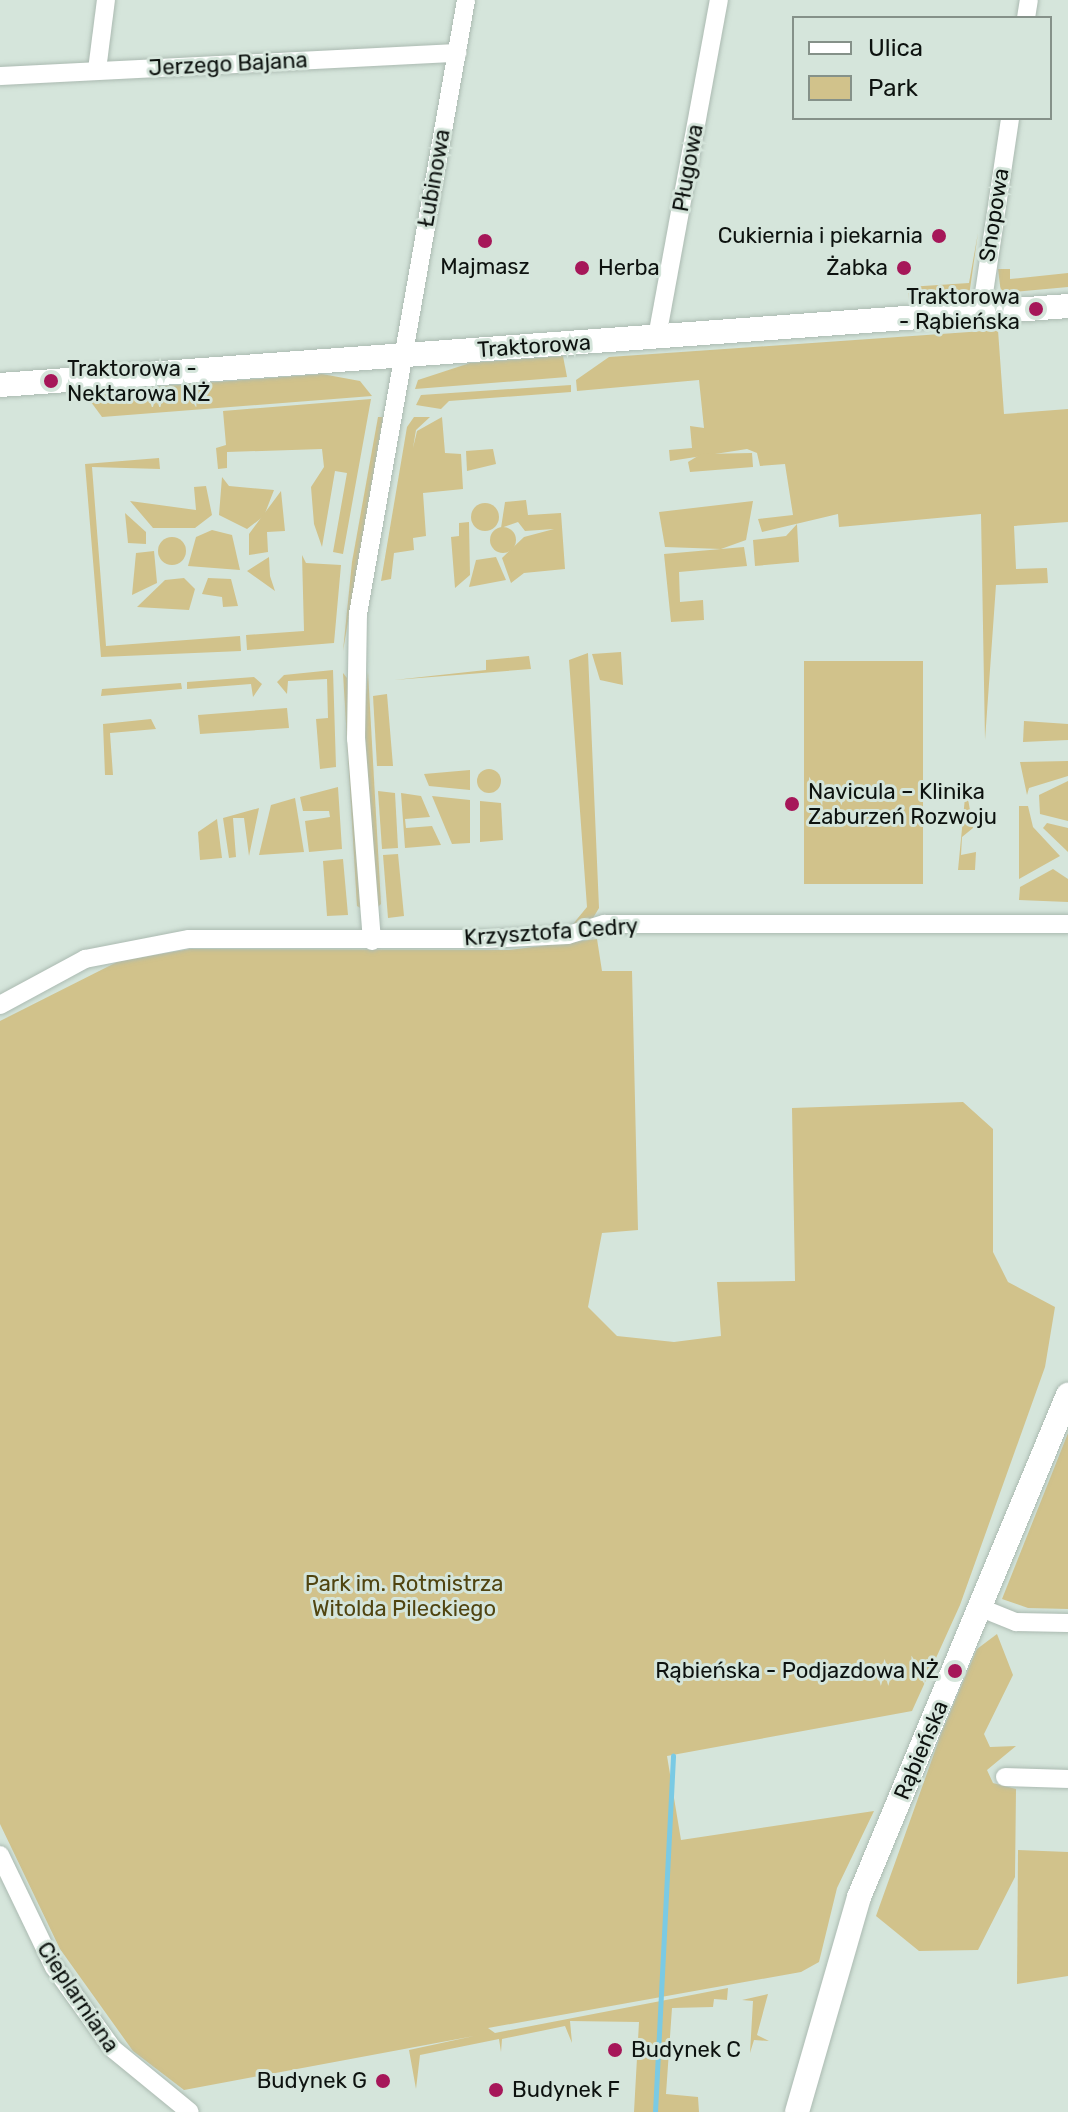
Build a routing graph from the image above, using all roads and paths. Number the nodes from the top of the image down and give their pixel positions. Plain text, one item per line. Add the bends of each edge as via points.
1 (106, 0) edge
2 (466, 0) edge
3 (719, 0) edge
4 (457, 53) junction
5 (97, 70) junction
6 (0, 76) edge
7 (1010, 120) edge
8 (1068, 306) edge
9 (981, 313) junction
10 (657, 337) junction
11 (402, 355) junction
12 (0, 385) edge
13 (1068, 924) edge
14 (372, 941) junction
15 (0, 1005) edge
16 (1068, 1395) edge
17 (981, 1608) junction
18 (1068, 1623) edge
19 (1005, 1777) dead end
20 (1068, 1779) edge
21 (0, 1855) edge
22 (190, 2112) edge
23 (797, 2112) edge

1 - 5 street
2 - 4 street, Łubinowa
3 - 10 street, Pługowa
4 - 5 street, Jerzego Bajana
4 - 11 street, Łubinowa
5 - 6 street, Jerzego Bajana
7 - 9 street, Snopowa
8 - 9 main road, Traktorowa
9 - 10 main road, Traktorowa
10 - 11 main road, Traktorowa
11 - 12 main road, Traktorowa
11 - 14 street, Łubinowa via 363,571 355,661
13 - 14 street, Krzysztofa Cedry via 604,924 561,935
14 - 15 street, Krzysztofa Cedry via 189,939 111,950
16 - 17 main road, Rąbieńska
17 - 18 street via 1016,1622
17 - 23 main road, Rąbieńska via 859,1897
19 - 20 street
21 - 22 street, Cieplarniana via 54,1967 113,2049

